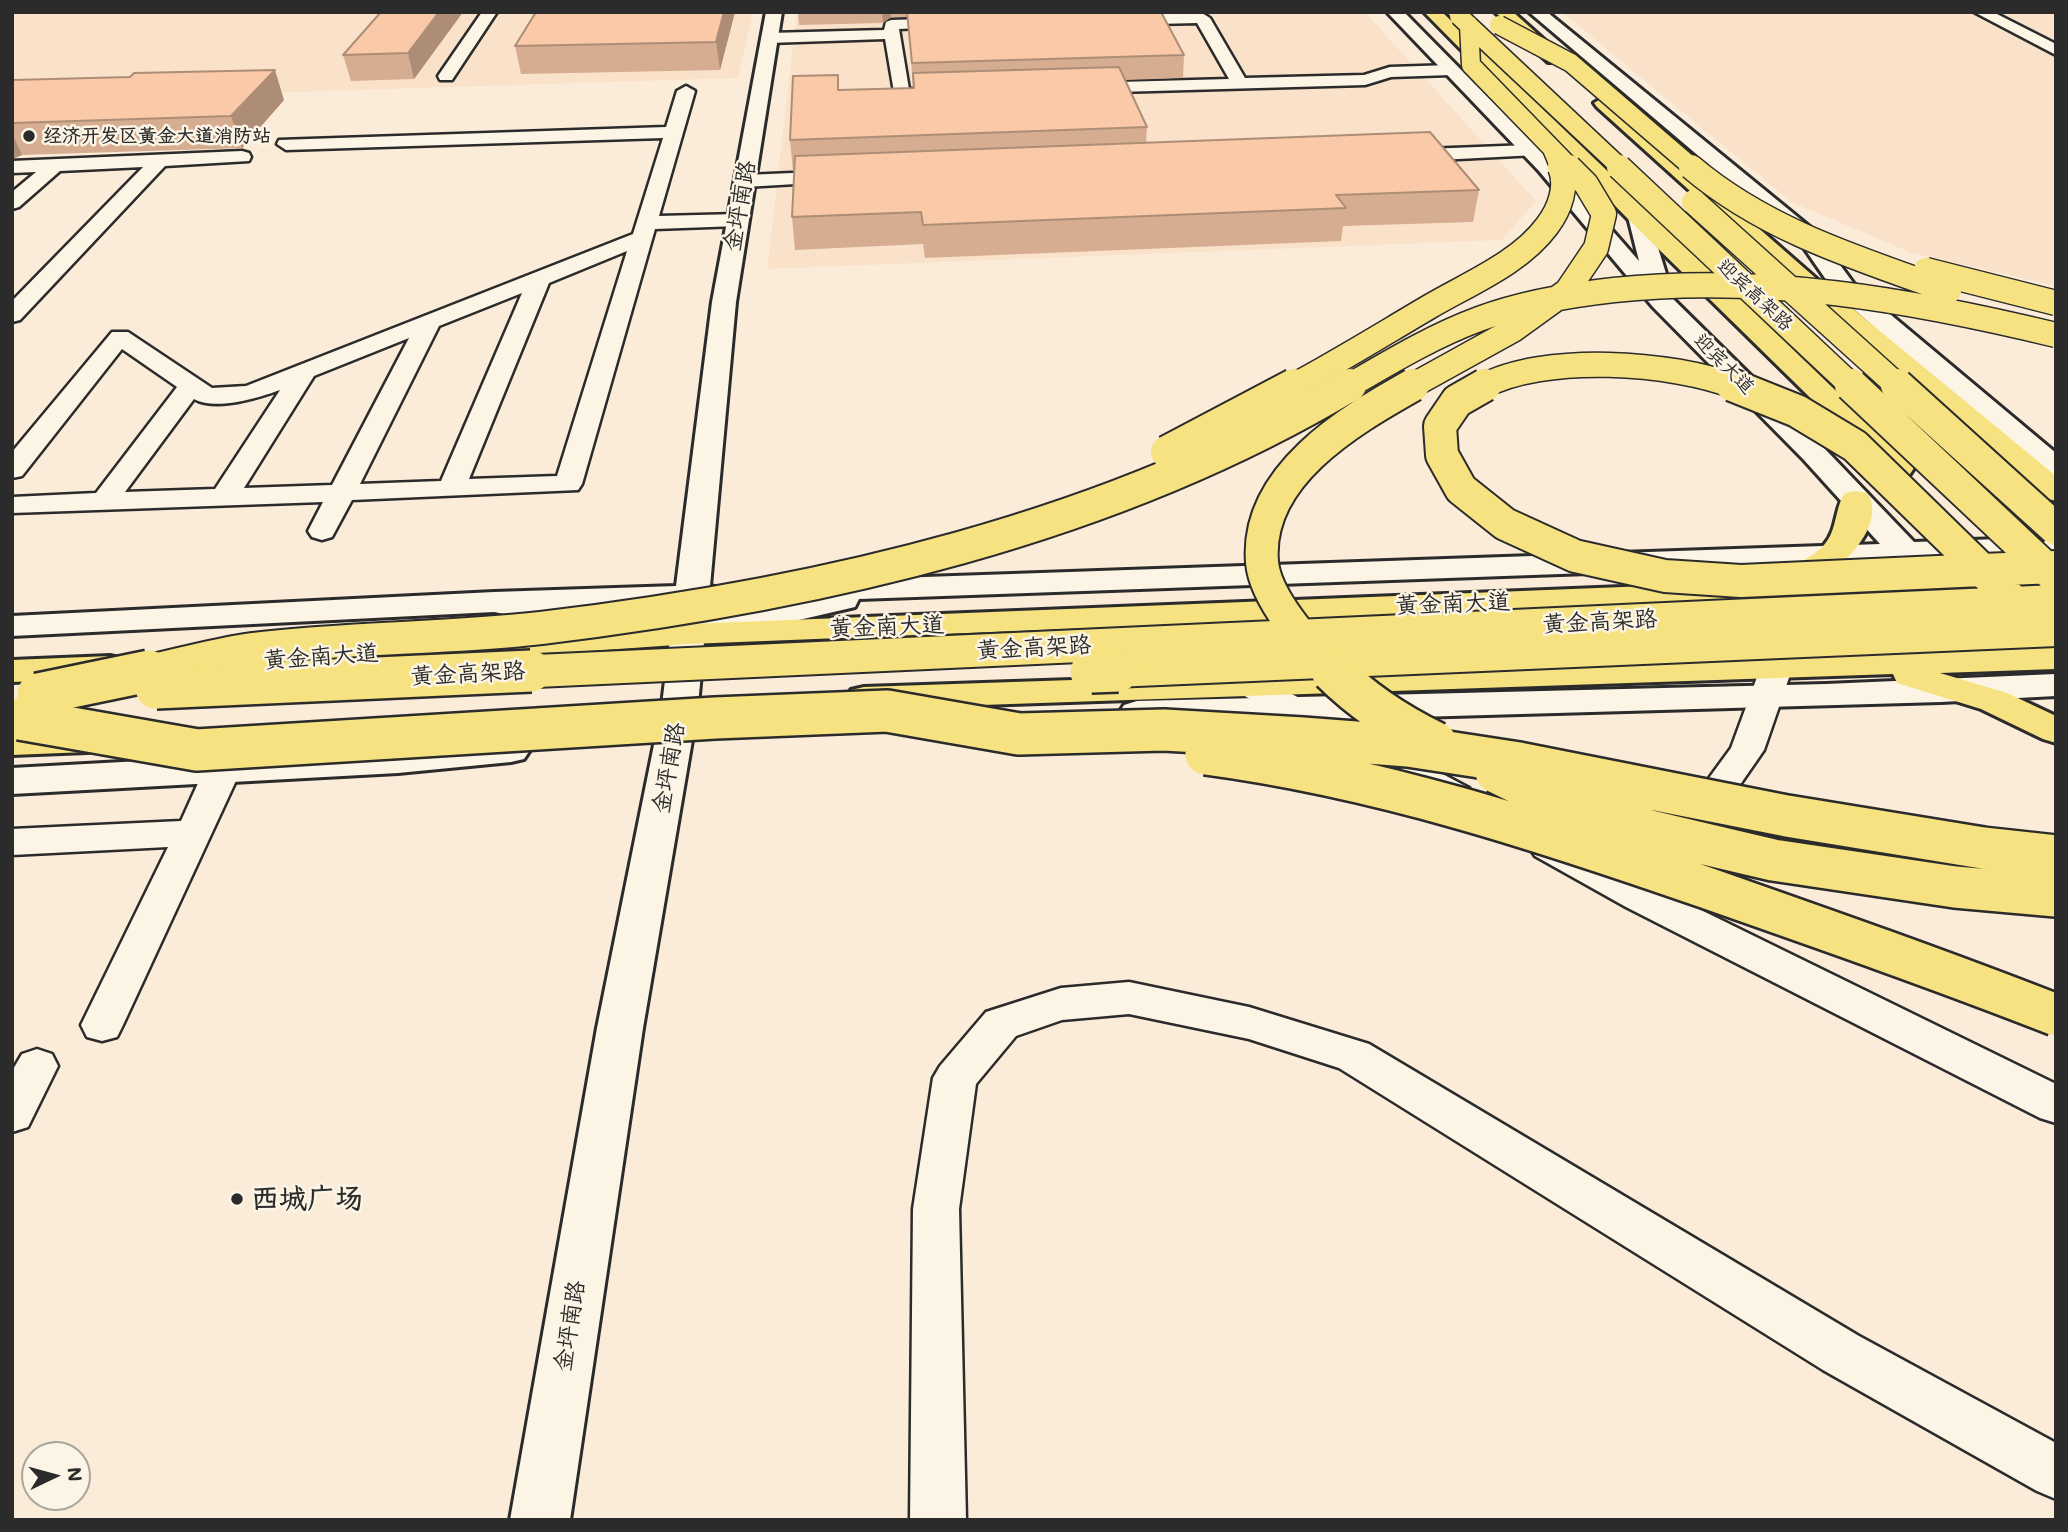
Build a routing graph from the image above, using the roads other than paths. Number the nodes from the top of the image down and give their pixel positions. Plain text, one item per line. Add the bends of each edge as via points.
1 (490, 12) edge
2 (1395, 12) edge
3 (1432, 12) edge
4 (1537, 12) edge
5 (1981, 12) edge
6 (1482, 17) edge
7 (1108, 20) edge
8 (972, 23) edge
9 (771, 25) edge
10 (893, 34) junction
11 (2056, 50) edge
12 (1451, 70) junction
13 (446, 76) dead end
14 (1240, 83) junction
15 (1064, 89) edge
16 (686, 91) dead end
17 (956, 92) edge
18 (673, 132) junction
19 (286, 144) dead end
20 (1541, 150) junction
21 (242, 157) dead end
22 (1378, 157) edge
23 (159, 161) junction
24 (55, 165) junction
25 (12, 166) edge
26 (855, 177) edge
27 (1707, 180) junction
28 (745, 181) junction
29 (12, 203) edge
30 (1639, 217) junction
31 (738, 220) junction
32 (644, 231) junction
33 (539, 279) junction
34 (1662, 302) junction
35 (2056, 303) edge
36 (12, 315) edge
37 (2056, 318) edge
38 (429, 323) junction
39 (2056, 335) edge
40 (303, 374) junction
41 (191, 386) junction
42 (2056, 468) edge
43 (12, 470) edge
44 (451, 489) junction
45 (2056, 492) edge
46 (342, 493) junction
47 (224, 497) junction
48 (1856, 500) junction
49 (104, 502) junction
50 (12, 505) edge
51 (2056, 529) edge
52 (322, 531) dead end
53 (2056, 547) edge
54 (1984, 550) junction
55 (943, 552) junction
56 (1906, 553) junction
57 (1831, 557) junction
58 (2056, 568) edge
59 (2056, 579) edge
60 (2017, 582) junction
61 (1936, 585) junction
62 (899, 588) junction
63 (1758, 592) junction
64 (693, 595) junction
65 (2056, 601) edge
66 (494, 602) junction
67 (2056, 619) edge
68 (12, 626) edge
69 (2056, 630) edge
70 (689, 635) junction
71 (2056, 643) edge
72 (2056, 658) edge
73 (2006, 660) junction
74 (1860, 666) junction
75 (12, 671) edge
76 (1244, 682) junction
77 (1771, 684) junction
78 (2043, 686) edge
79 (1966, 691) junction
80 (1288, 707) junction
81 (19, 714) edge
82 (2056, 714) edge
83 (678, 720) junction
84 (2056, 731) edge
85 (235, 734) junction
86 (1019, 734) junction
87 (222, 772) junction
88 (12, 781) edge
89 (192, 833) junction
90 (12, 842) edge
91 (2056, 856) edge
92 (2056, 896) edge
93 (1640, 897) junction
94 (2056, 1015) edge
95 (102, 1025) dead end
96 (12, 1068) edge
97 (2056, 1105) edge
98 (12, 1114) edge
99 (2056, 1472) edge
100 (540, 1520) edge
101 (938, 1520) edge

1 - 13 street
2 - 12 street, 迎宾大道
3 - 30 main road, 迎宾大道
4 - 42 street via 1808,237 1844,289
5 - 11 street
6 - 20 main road, bridge via 1471,65
6 - 27 main road, bridge via 1571,63
6 - 45 main road
6 - 51 main road, 迎宾高架路, bridge
6 - 59 main road, 迎宾高架路, bridge
7 - 14 street via 1202,18
8 - 10 street via 891,25
9 - 10 street
9 - 28 street, 金坪南路
10 - 17 street via 901,94
12 - 14 street via 1390,72 1365,80
12 - 20 street, 迎宾大道
14 - 15 street
16 - 18 street
18 - 19 street
18 - 32 street
20 - 22 street
20 - 34 street, 迎宾大道
20 - 55 main road, bridge via 1565,179 1559,205 1527,246 1493,270 1306,379 1094,491
20 - 92 main road, bridge via 1586,184 1604,214 1596,248 1567,291 1513,330 1357,416 1305,458 1267,514 1262,563 1278,606 1354,693 1405,727 1555,801 1650,831 1773,860 1955,887
21 - 23 street
23 - 24 street
23 - 36 street
24 - 25 street
24 - 29 street
26 - 28 street
27 - 35 main road, bridge via 1857,247 1942,276
27 - 37 main road, bridge via 1760,215 1831,249 1938,288
28 - 31 street, 金坪南路
30 - 34 street
30 - 54 main road, 迎宾大道
31 - 32 street
31 - 64 street, 金坪南路 via 724,302
32 - 33 street
32 - 44 street via 568,484
33 - 38 street
33 - 44 street
34 - 48 street, 迎宾大道
38 - 40 street
38 - 46 street
39 - 55 main road, bridge via 1959,313 1763,286 1689,285 1577,295 1514,307 1440,332 1258,437 1156,484 1055,520
40 - 41 street via 250,393 207,396
40 - 47 street
41 - 43 street via 120,337
41 - 49 street
44 - 46 street
46 - 47 street
46 - 52 street
47 - 49 street
48 - 56 street, 迎宾大道
48 - 57 main road via 1852,530
49 - 50 street
53 - 54 street
54 - 56 street
54 - 60 main road, 迎宾大道
55 - 81 main road, bridge via 636,616 490,634 253,649
56 - 57 street
56 - 61 street, 迎宾大道
57 - 62 street
57 - 63 main road via 1810,572
58 - 71 main road, bridge via 1989,570 1976,571 1962,571 1741,581 1665,576 1588,559 1505,524 1461,489 1442,456 1440,426 1457,401 1493,381 1544,369 1605,364 1674,370 1729,384 1797,411 1855,446 1909,497 1948,537 1968,557 1977,566 1987,576 1997,586
59 - 60 main road, 黄金南大道
60 - 61 main road, 黄金南大道
60 - 67 main road, 迎宾大道
61 - 63 main road, 黄金南大道
61 - 73 street, 迎宾大道
62 - 64 street
62 - 70 street
63 - 70 main road, 黄金南大道
64 - 66 street
64 - 70 street, 金坪南路
65 - 81 main road, 黄金高架路, bridge
66 - 68 street
66 - 70 street
69 - 81 main road, 黄金高架路, bridge
70 - 75 main road, 黄金南大道 via 250,662
70 - 83 street, 金坪南路
72 - 73 main road
73 - 74 main road
73 - 78 street, 迎宾大道
74 - 77 main road
74 - 79 main road via 1927,678
76 - 77 main road
76 - 80 street
76 - 83 main road
77 - 79 street
77 - 80 street
77 - 93 street via 1747,750
78 - 79 street
78 - 82 street, 迎宾大道
79 - 84 main road
80 - 83 street via 887,723
80 - 93 street
81 - 85 main road
81 - 86 main road, bridge via 197,750 887,711
83 - 85 main road
83 - 87 street via 398,760
83 - 100 street, 金坪南路 via 620,1028
85 - 87 street
86 - 91 main road, bridge via 1164,730 1408,746 1787,816
86 - 94 main road, bridge via 1218,755 1378,783 1605,852 1937,968
87 - 88 street
87 - 89 street
89 - 90 street
89 - 95 street
93 - 97 street
96 - 98 street via 37,1066
99 - 101 street via 1841,1353 1354,1056 1250,1023 1129,998 1061,1004 1001,1024 955,1078 936,1209

